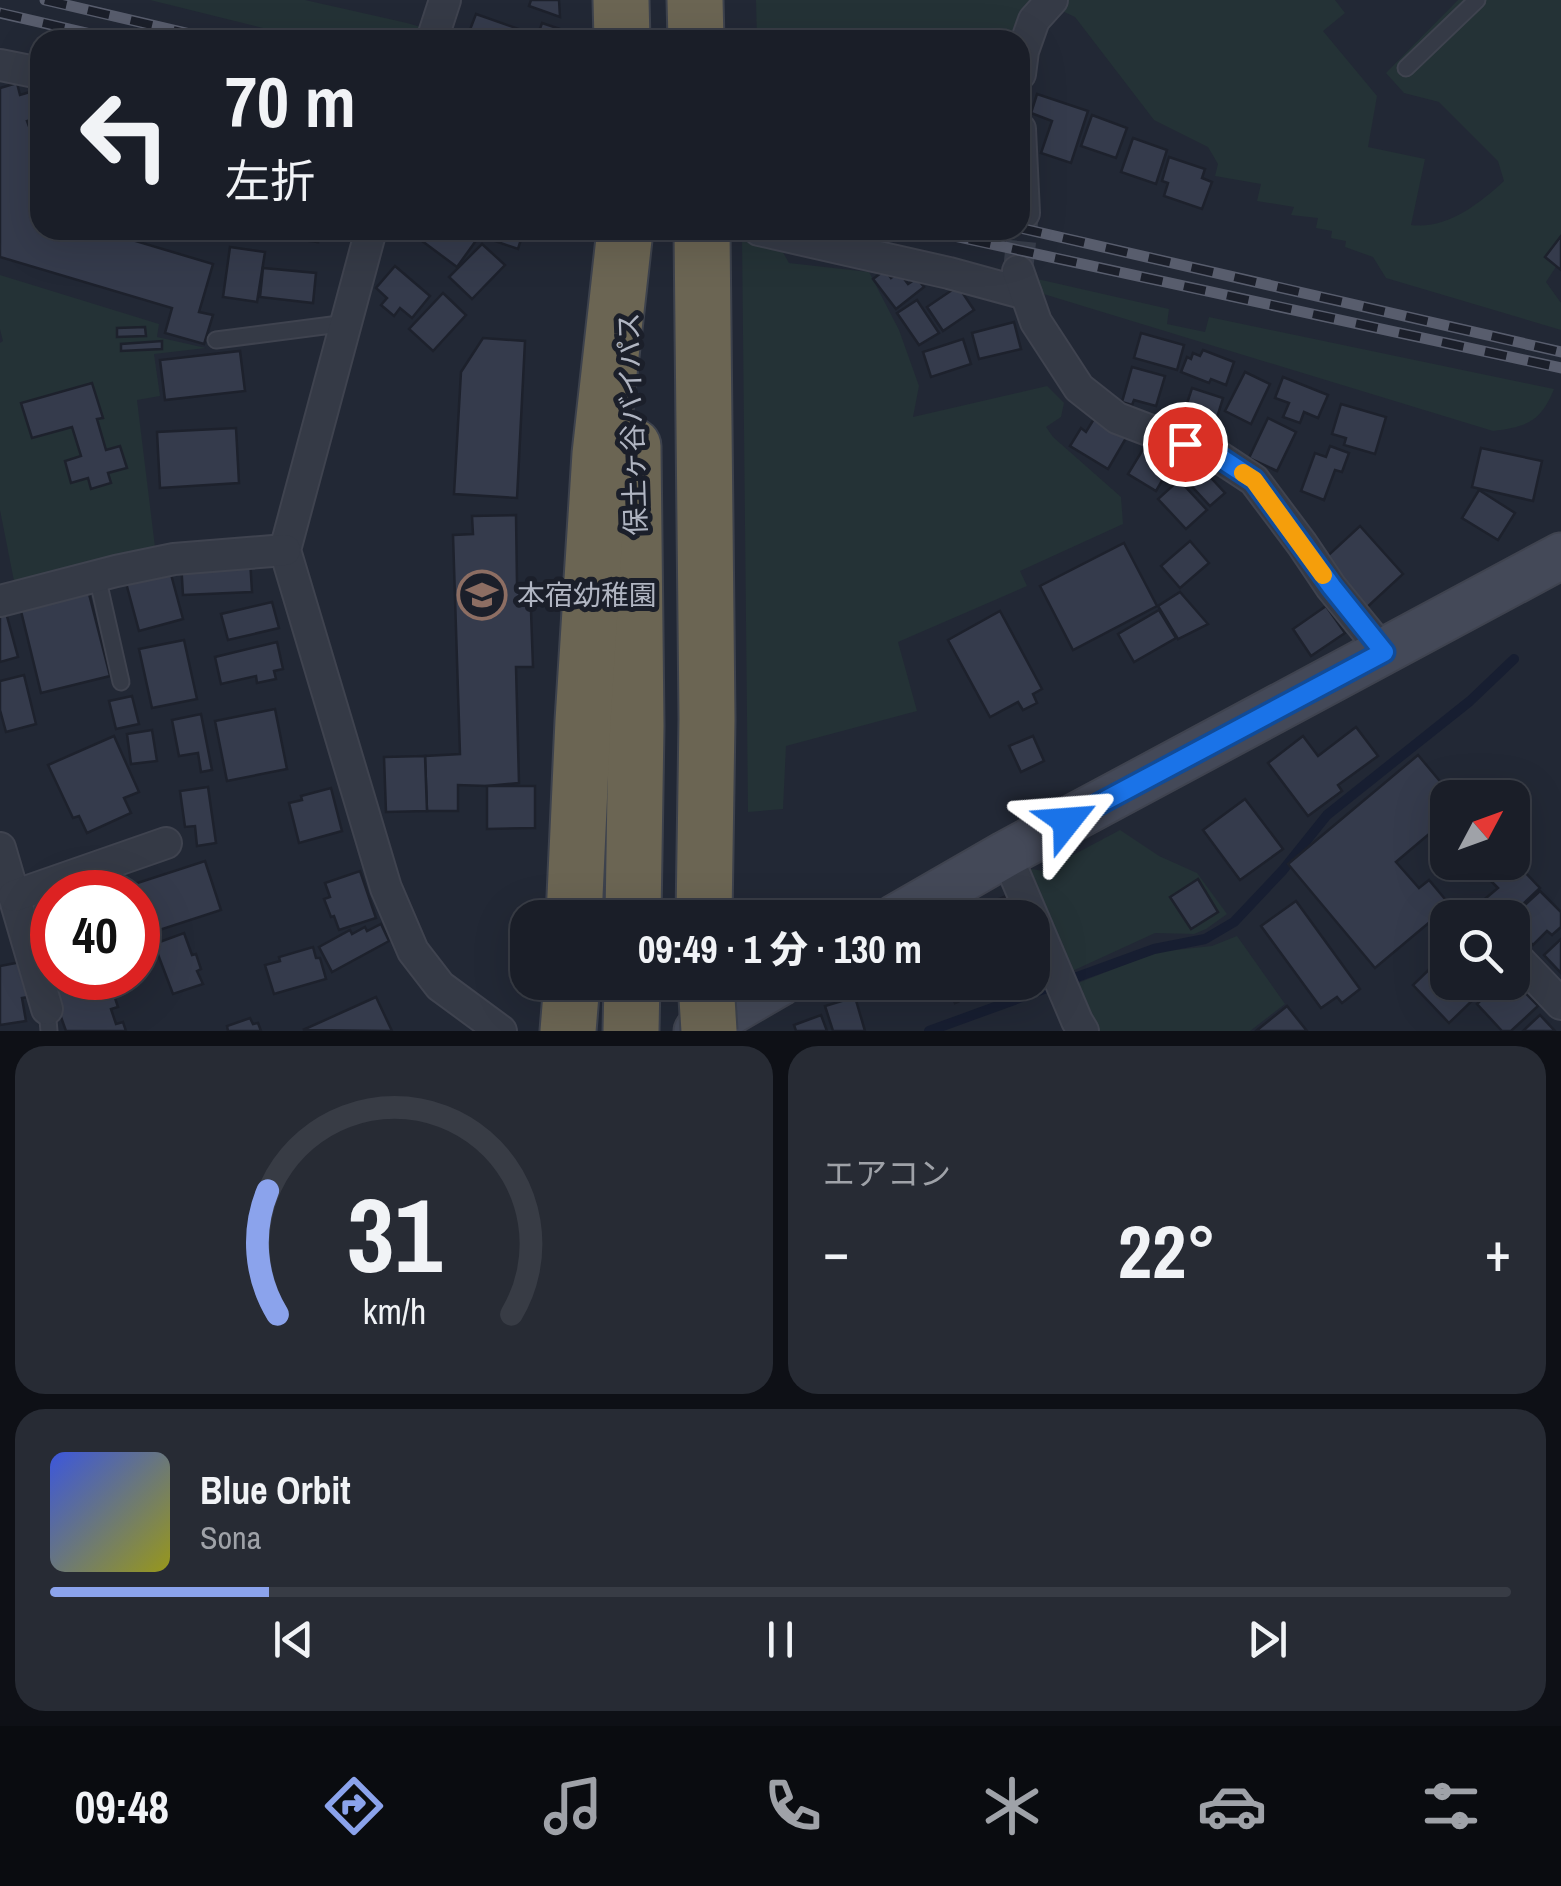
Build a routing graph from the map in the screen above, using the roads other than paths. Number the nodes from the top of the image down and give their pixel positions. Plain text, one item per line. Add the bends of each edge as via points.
1 (621, 0) edge
2 (695, 0) edge
3 (1052, 0) edge
4 (1477, 0) edge
5 (622, 30) edge
6 (696, 30) edge
7 (1030, 31) edge
8 (0, 65) edge
9 (1406, 68) dead end
10 (30, 71) edge
11 (30, 73) edge
12 (0, 78) edge
13 (368, 240) edge
14 (625, 240) edge
15 (702, 240) edge
16 (803, 240) edge
17 (346, 323) junction
18 (216, 340) dead end
19 (1561, 539) edge
20 (285, 550) junction
21 (1561, 556) edge
22 (98, 576) junction
23 (1495, 592) junction
24 (0, 601) edge
25 (1384, 652) junction
26 (121, 682) dead end
27 (609, 723) junction
28 (166, 843) dead end
29 (0, 848) edge
30 (1006, 854) junction
31 (14, 896) junction
32 (577, 900) edge
33 (631, 900) edge
34 (704, 900) edge
35 (926, 900) edge
36 (1530, 972) edge
37 (571, 1000) edge
38 (632, 1000) edge
39 (704, 1000) edge
40 (752, 1000) edge
41 (1561, 1004) edge
42 (48, 1020) edge
43 (500, 1031) edge
44 (568, 1031) edge
45 (631, 1031) edge
46 (702, 1031) edge
47 (1084, 1031) edge

1 - 5 highway
2 - 6 highway
3 - 7 street
4 - 9 lane
8 - 10 street
11 - 12 street
13 - 17 street
14 - 27 highway, 保土ヶ谷バイパス via 635,539
15 - 34 highway
16 - 25 street via 1022,283 1036,322 1080,388 1117,418 1219,457 1254,480
17 - 18 lane
17 - 20 street
19 - 23 street
20 - 22 street via 174,559
20 - 43 street via 386,888 413,951 440,986
21 - 23 street
22 - 24 street
22 - 26 lane
23 - 25 street
25 - 30 street
27 - 32 highway
27 - 33 highway, 保土ヶ谷バイパス
28 - 31 street
29 - 31 street
30 - 35 street
30 - 47 street
31 - 42 street
36 - 41 street
37 - 44 highway
38 - 45 highway
39 - 46 highway, bridge
40 - 46 street

